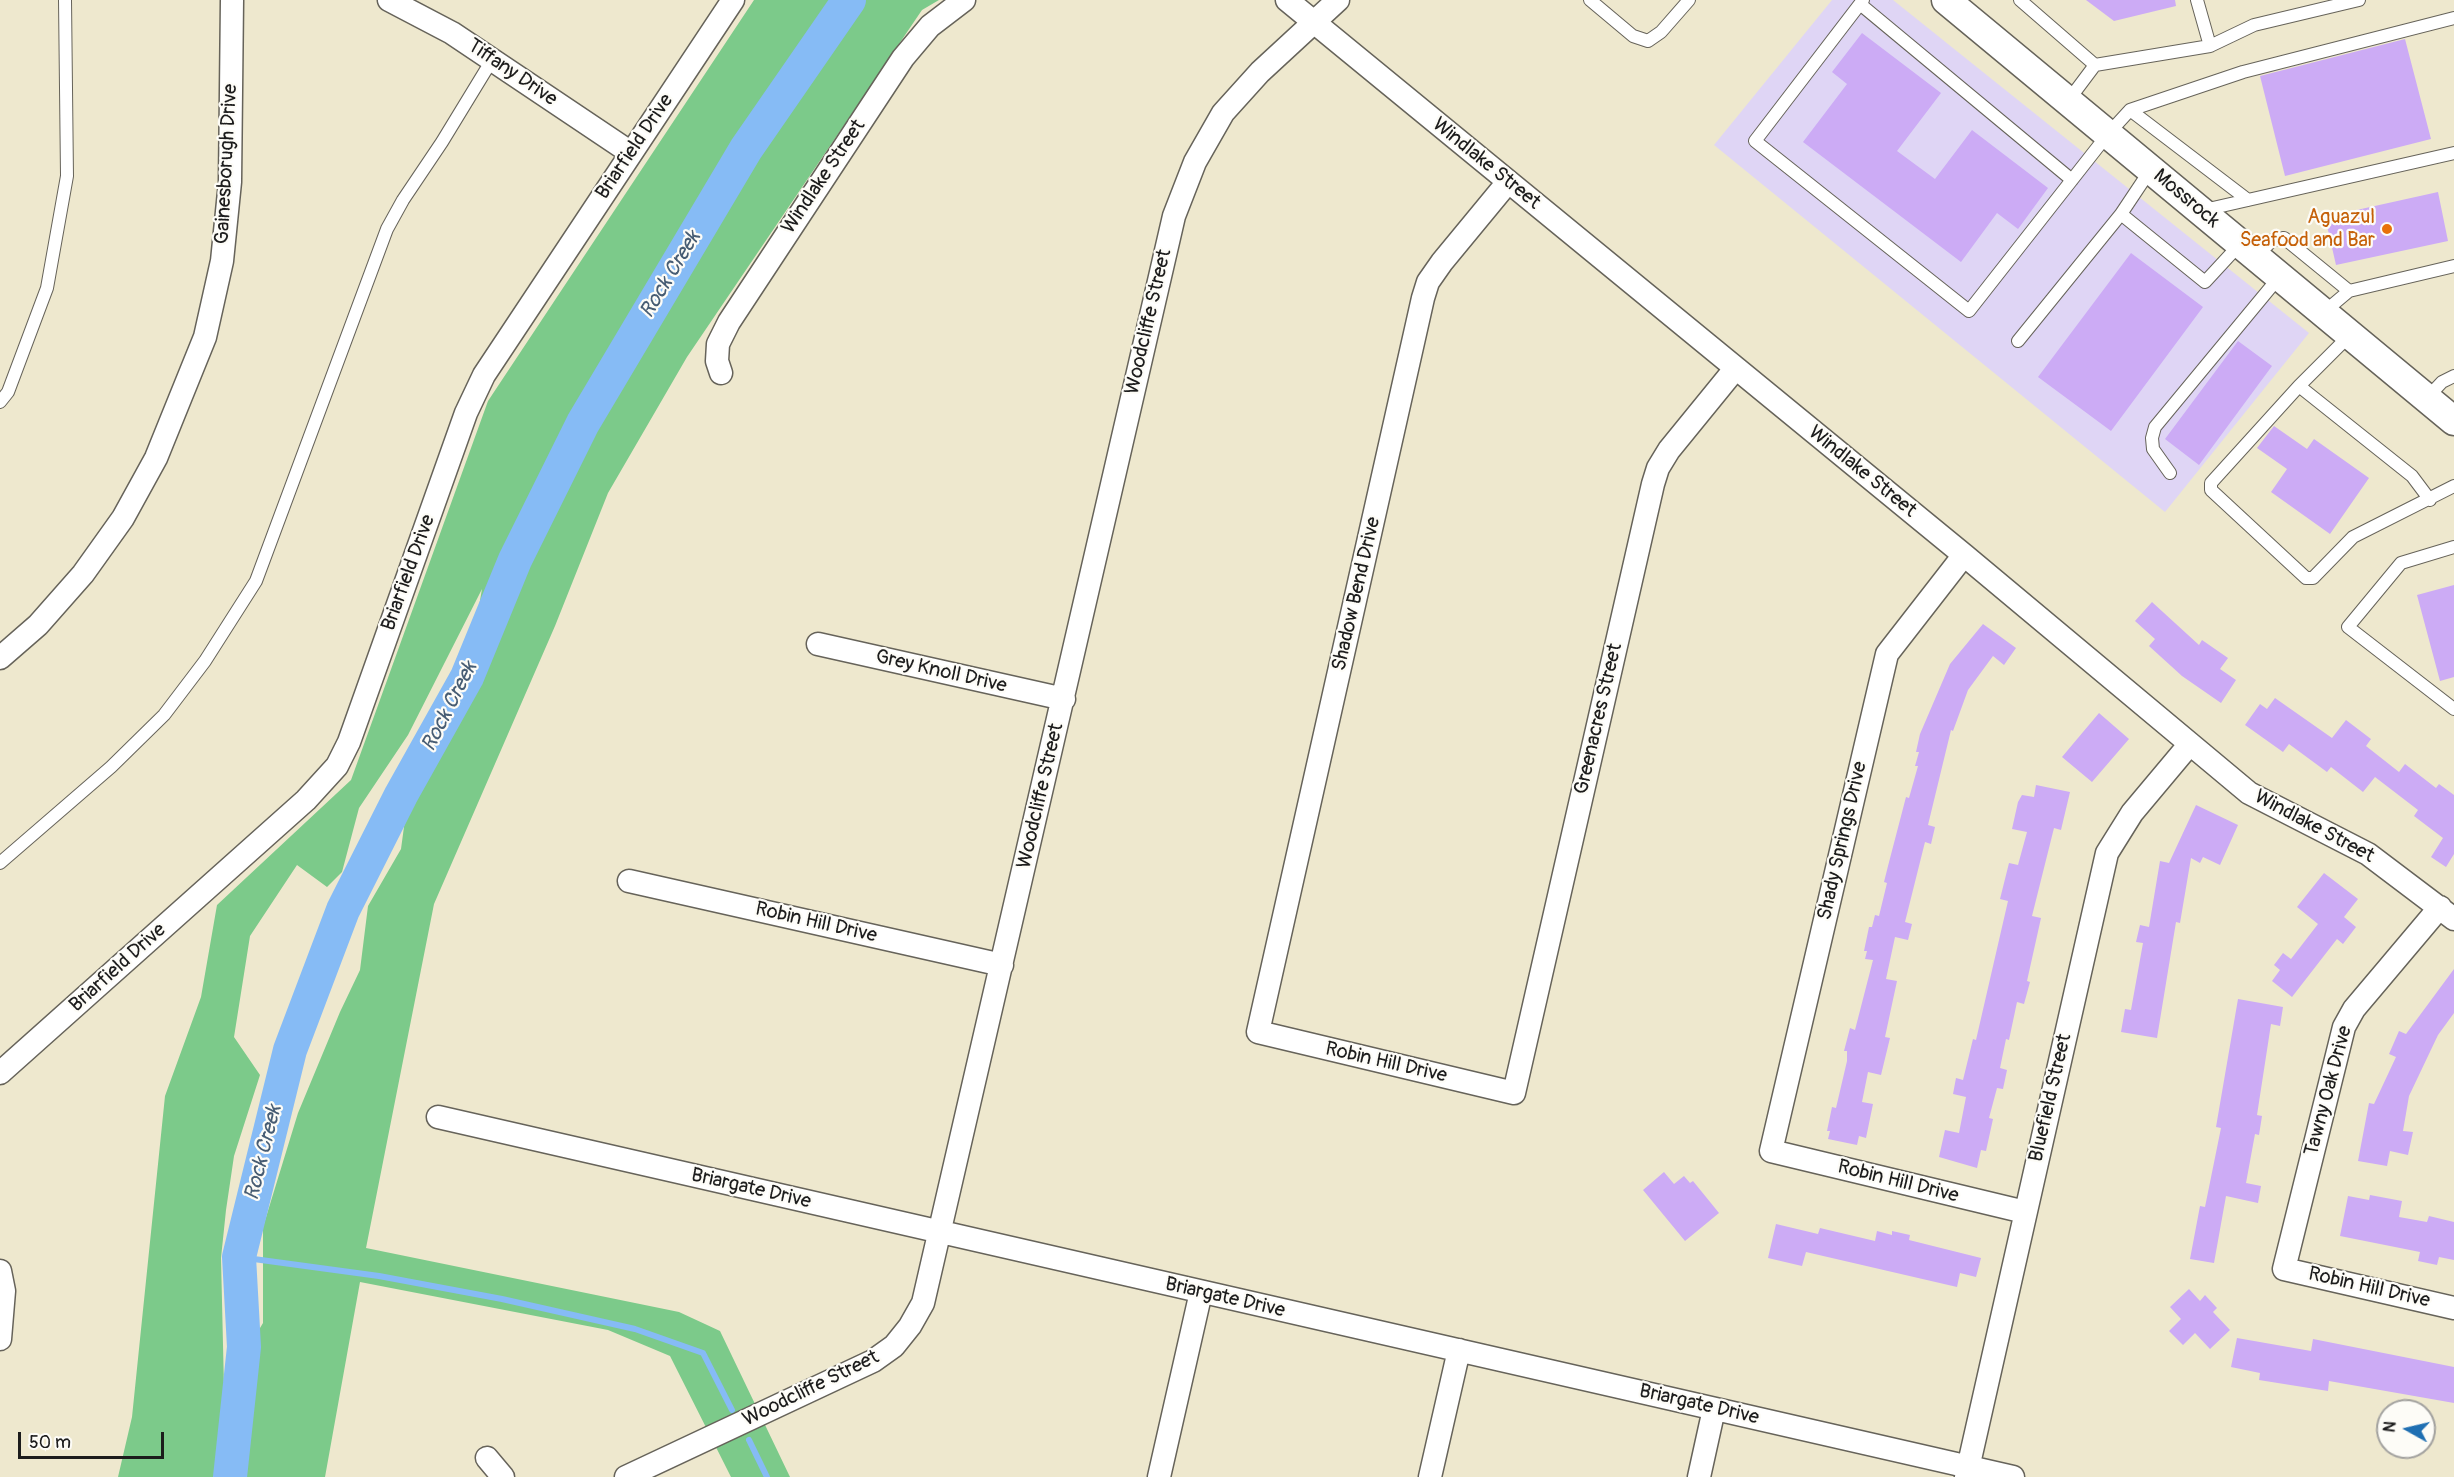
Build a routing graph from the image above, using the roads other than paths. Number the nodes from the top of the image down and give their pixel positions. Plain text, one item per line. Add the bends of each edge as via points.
1 (65, 0) edge
2 (232, 0) edge
3 (389, 0) edge
4 (733, 0) edge
5 (964, 0) edge
6 (1287, 0) edge
7 (1338, 0) edge
8 (1590, 0) edge
9 (1689, 0) edge
10 (1946, 0) edge
11 (2020, 0) edge
12 (2197, 0) edge
13 (2359, 0) edge
14 (1861, 2) edge
15 (2454, 18) edge
16 (1314, 22) junction
17 (2210, 46) junction
18 (492, 60) junction
19 (2095, 65) junction
20 (2068, 101) junction
21 (2130, 110) junction
22 (2108, 134) junction
23 (631, 153) junction
24 (2454, 153) edge
25 (2151, 170) junction
26 (2072, 180) junction
27 (1508, 182) junction
28 (2248, 200) junction
29 (2201, 211) junction
30 (2121, 214) junction
31 (2248, 250) junction
32 (2454, 266) edge
33 (2280, 276) junction
34 (2349, 291) junction
35 (2324, 312) junction
36 (2350, 334) junction
37 (2018, 341) dead end
38 (1736, 369) junction
39 (721, 373) dead end
40 (2454, 376) edge
41 (2299, 386) junction
42 (2427, 398) junction
43 (0, 402) edge
44 (2454, 421) edge
45 (2170, 473) dead end
46 (2454, 486) edge
47 (2430, 500) junction
48 (2454, 548) edge
49 (1964, 555) junction
50 (818, 644) dead end
51 (0, 658) edge
52 (1064, 699) junction
53 (2454, 709) edge
54 (2189, 745) junction
55 (0, 862) edge
56 (629, 881) dead end
57 (2447, 913) edge
58 (1002, 965) junction
59 (1258, 1032) joint
60 (0, 1073) edge
61 (1514, 1093) joint
62 (438, 1117) dead end
63 (1771, 1151) joint
64 (2025, 1212) junction
65 (940, 1233) junction
66 (2284, 1269) joint
67 (0, 1271) edge
68 (1201, 1292) junction
69 (2454, 1308) edge
70 (0, 1339) edge
71 (1459, 1350) junction
72 (1714, 1409) junction
73 (488, 1458) dead end
74 (1967, 1472) edge
75 (503, 1477) edge
76 (626, 1477) edge
77 (1160, 1477) edge
78 (1430, 1477) edge
79 (1699, 1477) edge
80 (2013, 1477) edge

1 - 43 lane via 67,177 47,288 8,392
2 - 51 street, Gainesborugh Drive via 231,182 222,261 205,338 156,458 123,518 83,574 38,625
3 - 18 street, Tiffany Drive via 426,18
4 - 23 street, Briarfield Drive
5 - 39 street, Windlake Street via 930,26 903,58 729,321 718,344
6 - 16 street, Windlake Street
7 - 16 street, Woodcliffe Street
8 - 9 lane via 1633,36 1648,41
10 - 20 street, Mossrock
11 - 19 lane
12 - 17 lane
13 - 17 lane via 2254,25
14 - 26 lane
14 - 26 lane via 1755,141 1969,311
15 - 21 lane via 2243,72
16 - 27 street, Windlake Street
16 - 52 street, Woodcliffe Street via 1260,72 1223,114 1183,188
17 - 19 lane
18 - 23 street, Tiffany Drive
18 - 55 lane via 387,229 256,581 205,661 164,715 111,767
19 - 20 lane
20 - 22 street, Mossrock
21 - 22 lane
21 - 28 lane
22 - 25 street, Mossrock
22 - 26 lane
23 - 60 street, Briarfield Drive via 484,375 466,413 349,742 337,766 306,800
24 - 28 lane
25 - 29 street, Mossrock
25 - 30 lane
27 - 38 street, Windlake Street
27 - 59 street, Shadow Bend Drive via 1442,262 1428,282 1423,298
28 - 29 lane
29 - 31 street, Mossrock
30 - 31 lane via 2205,282
30 - 37 lane
31 - 33 street, Mossrock
31 - 34 lane via 2284,238
32 - 34 lane
33 - 35 street, Mossrock
33 - 45 lane via 2155,427 2153,449
34 - 35 lane
35 - 36 street, Mossrock
36 - 41 lane
36 - 42 street, Mossrock
38 - 49 street, Windlake Street
38 - 61 street, Greenacres Street via 1670,450 1653,484
40 - 42 lane
41 - 47 lane via 2412,476
41 - 47 lane via 2211,483 2211,490 2306,578 2313,578 2354,537
42 - 44 street, Mossrock
46 - 47 lane
48 - 53 lane via 2400,563 2348,627
49 - 54 street, Windlake Street
49 - 63 street, Shady Springs Drive via 1887,654
50 - 52 street, Grey Knoll Drive
52 - 58 street, Woodcliffe Street
54 - 57 street, Windlake Street via 2249,793 2368,854
54 - 64 street, Bluefield Street via 2132,813 2108,853
56 - 58 street, Robin Hill Drive
57 - 66 street, Tawny Oak Drive via 2354,1009 2344,1027
58 - 65 street, Woodcliffe Street
59 - 61 street, Robin Hill Drive
62 - 65 street, Briargate Drive
63 - 64 street, Robin Hill Drive
64 - 74 street, Bluefield Street
65 - 68 street, Briargate Drive
65 - 76 street, Woodcliffe Street via 923,1303 894,1346 853,1372
66 - 69 street, Robin Hill Drive
67 - 70 street via 4,1291
68 - 71 street, Briargate Drive
68 - 77 street
71 - 72 street, Briargate Drive
71 - 78 street
72 - 74 street, Briargate Drive
72 - 79 street
73 - 75 street
74 - 80 street, Briargate Drive

